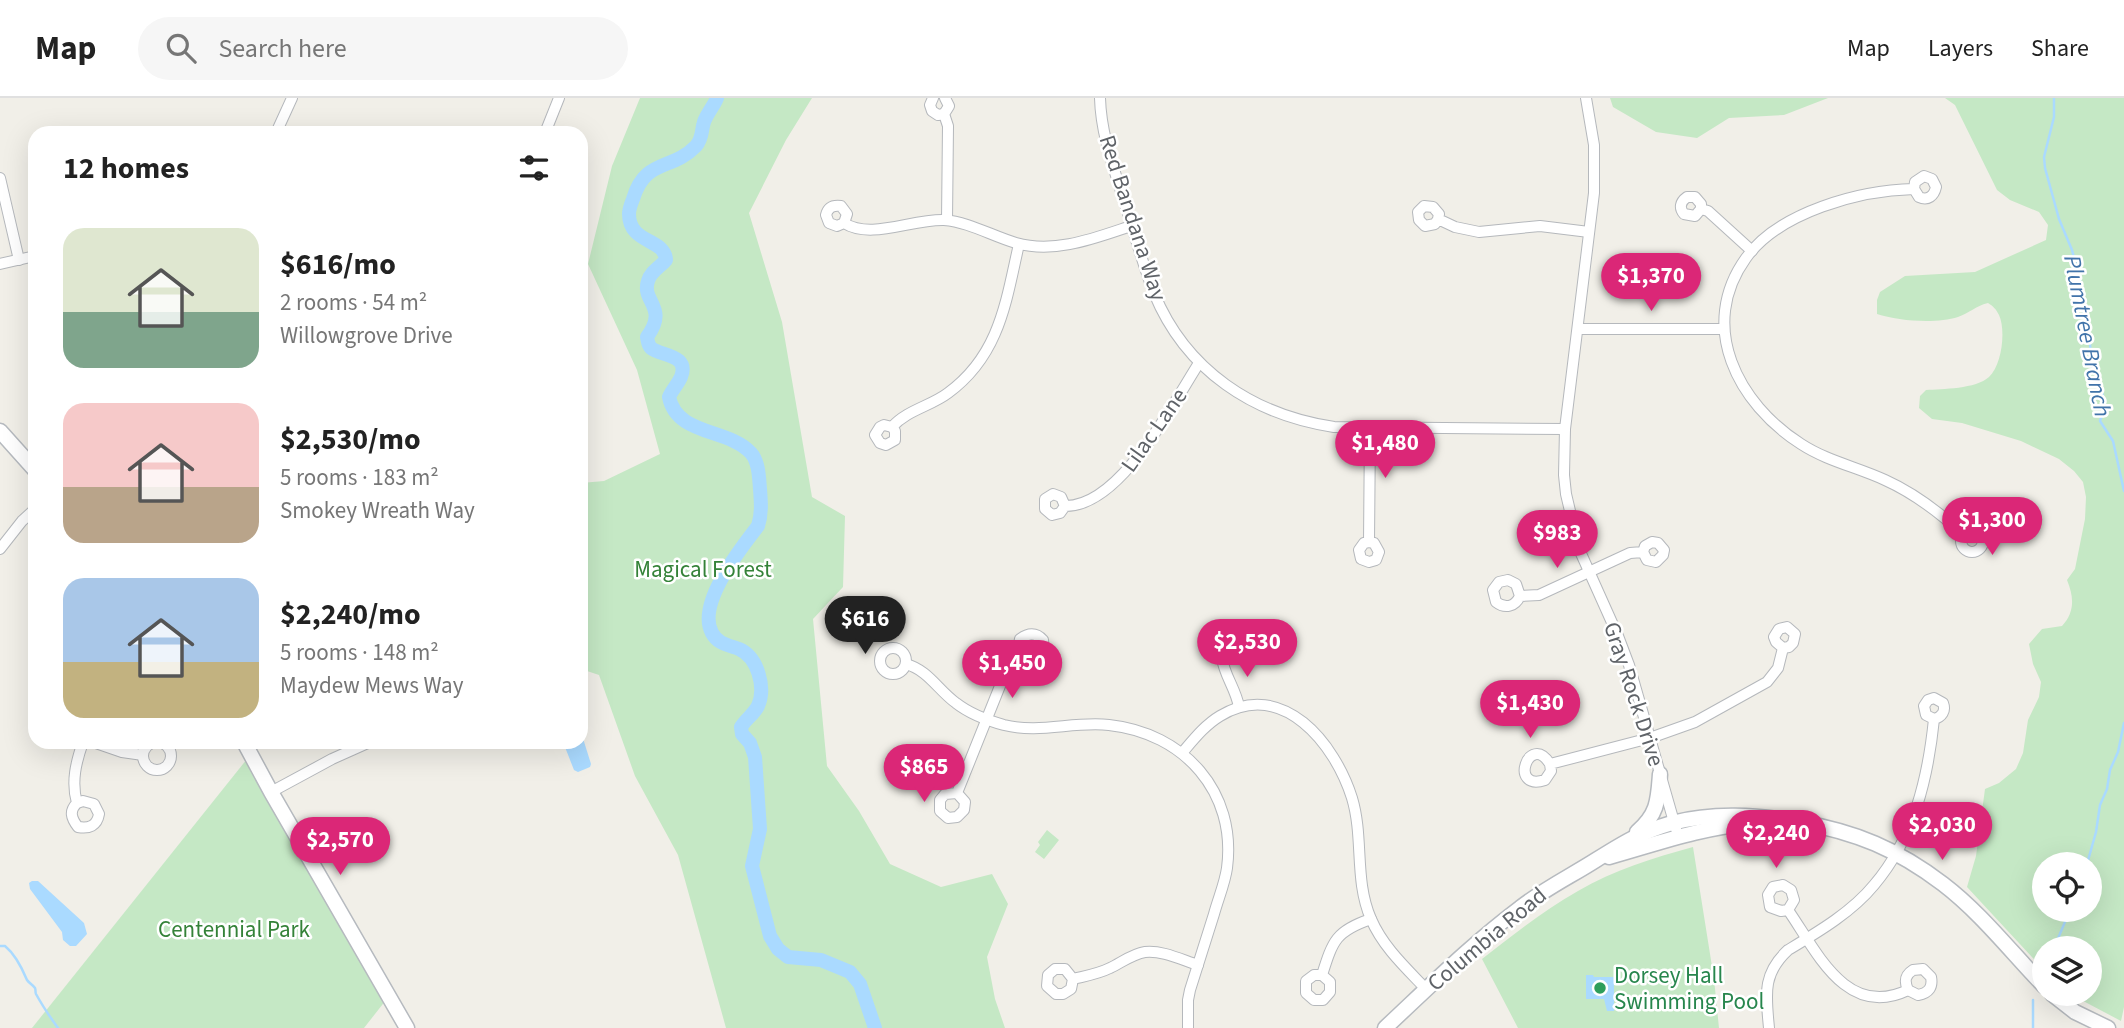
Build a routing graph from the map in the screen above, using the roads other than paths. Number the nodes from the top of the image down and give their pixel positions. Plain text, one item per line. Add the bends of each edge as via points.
1 (292, 98) edge
2 (559, 98) edge
3 (933, 98) edge
4 (945, 98) edge
5 (1100, 98) edge
6 (1586, 98) edge
7 (944, 114) junction
8 (279, 126) edge
9 (548, 126) edge
10 (0, 178) edge
11 (1914, 189) dead end
12 (1701, 209) dead end
13 (1438, 219) dead end
14 (947, 220) junction
15 (844, 223) dead end
16 (1132, 226) junction
17 (1589, 232) junction
18 (1019, 244) junction
19 (1752, 251) junction
20 (28, 258) edge
21 (19, 260) junction
22 (0, 264) edge
23 (1578, 329) junction
24 (1723, 329) junction
25 (1199, 363) junction
26 (892, 427) dead end
27 (1370, 428) junction
28 (1565, 429) junction
29 (0, 431) edge
30 (28, 462) edge
31 (1065, 506) dead end
32 (28, 516) edge
33 (1964, 534) dead end
34 (1369, 542) dead end
35 (0, 549) edge
36 (1643, 552) dead end
37 (1589, 572) junction
38 (1520, 596) dead end
39 (1783, 648) dead end
40 (1020, 654) dead end
41 (1222, 657) dead end
42 (906, 664) dead end
43 (1239, 707) junction
44 (1934, 719) dead end
45 (987, 720) junction
46 (1650, 738) junction
47 (81, 749) edge
48 (113, 749) edge
49 (248, 749) edge
50 (354, 749) edge
51 (1182, 752) junction
52 (143, 755) dead end
53 (1550, 764) dead end
54 (1660, 774) junction
55 (271, 792) junction
56 (957, 793) dead end
57 (77, 803) dead end
58 (1676, 829) junction
59 (1630, 838) junction
60 (1896, 853) junction
61 (1596, 860) junction
62 (1788, 910) dead end
63 (1371, 919) junction
64 (1808, 938) junction
65 (1198, 965) junction
66 (2032, 973) edge
67 (1322, 975) dead end
68 (1073, 979) dead end
69 (1426, 989) junction
70 (1908, 990) dead end
71 (2068, 1006) edge
72 (407, 1028) edge
73 (1188, 1028) edge
74 (1385, 1028) edge
75 (1769, 1028) edge
76 (2108, 1028) edge

1 - 8 street
2 - 9 street
3 - 7 street via 932,111
4 - 7 street via 949,106
5 - 16 street, Red Bandana Way via 1104,133
6 - 17 street, Gray Rock Drive via 1595,170
7 - 14 street via 948,125
10 - 21 street
11 - 19 street via 1873,192 1835,202 1779,229
12 - 19 street via 1713,214
13 - 17 street via 1479,232 1541,226
14 - 15 street via 874,230
14 - 18 street
16 - 18 street via 1056,246
16 - 25 street, Red Bandana Way via 1159,304
17 - 23 street, Gray Rock Drive
18 - 26 street via 1000,325 984,356 947,394
19 - 24 street via 1730,288
20 - 21 street
21 - 22 street
23 - 24 street
23 - 28 street, Gray Rock Drive
24 - 33 street via 1742,384 1774,423 1820,455 1903,488
25 - 27 street, Red Bandana Way via 1235,392 1277,414 1313,424
25 - 31 street, Lilac Lane via 1117,482 1094,498
27 - 28 street, Red Bandana Way
27 - 34 street
28 - 37 street, Gray Rock Drive via 1567,503
29 - 30 street
32 - 35 street
36 - 37 street via 1629,553
37 - 38 street via 1539,595
37 - 46 street, Gray Rock Drive via 1618,636
39 - 46 street via 1778,668 1757,689 1682,728
40 - 45 street via 1008,666
41 - 43 street
42 - 45 street via 920,669 955,702
43 - 51 street via 1218,717
43 - 63 street via 1287,711 1316,733 1332,757 1355,811 1361,879
44 - 60 street via 1921,794
45 - 51 street via 1033,729 1118,726
45 - 56 street
46 - 53 street
46 - 54 street, Gray Rock Drive
47 - 57 street via 75,775
48 - 52 street
49 - 55 street
50 - 55 street
51 - 65 street via 1214,792 1228,845 1226,875
54 - 58 street, Gray Rock Drive
54 - 59 street via 1654,813
55 - 72 street
58 - 59 street, Columbia Road
58 - 60 street, Columbia Road via 1792,821 1845,831
58 - 61 street, Columbia Road
59 - 61 street, Columbia Road
60 - 64 street via 1864,895
60 - 66 street, Columbia Road via 1965,903
61 - 69 street, Columbia Road via 1521,906
62 - 64 street
63 - 67 street via 1338,937
63 - 69 street via 1388,947
64 - 70 street via 1847,988 1878,996
64 - 75 street via 1788,950 1772,968 1766,990
65 - 68 street via 1145,952 1100,973
65 - 73 street via 1188,1000
69 - 74 street, Columbia Road
71 - 76 street

